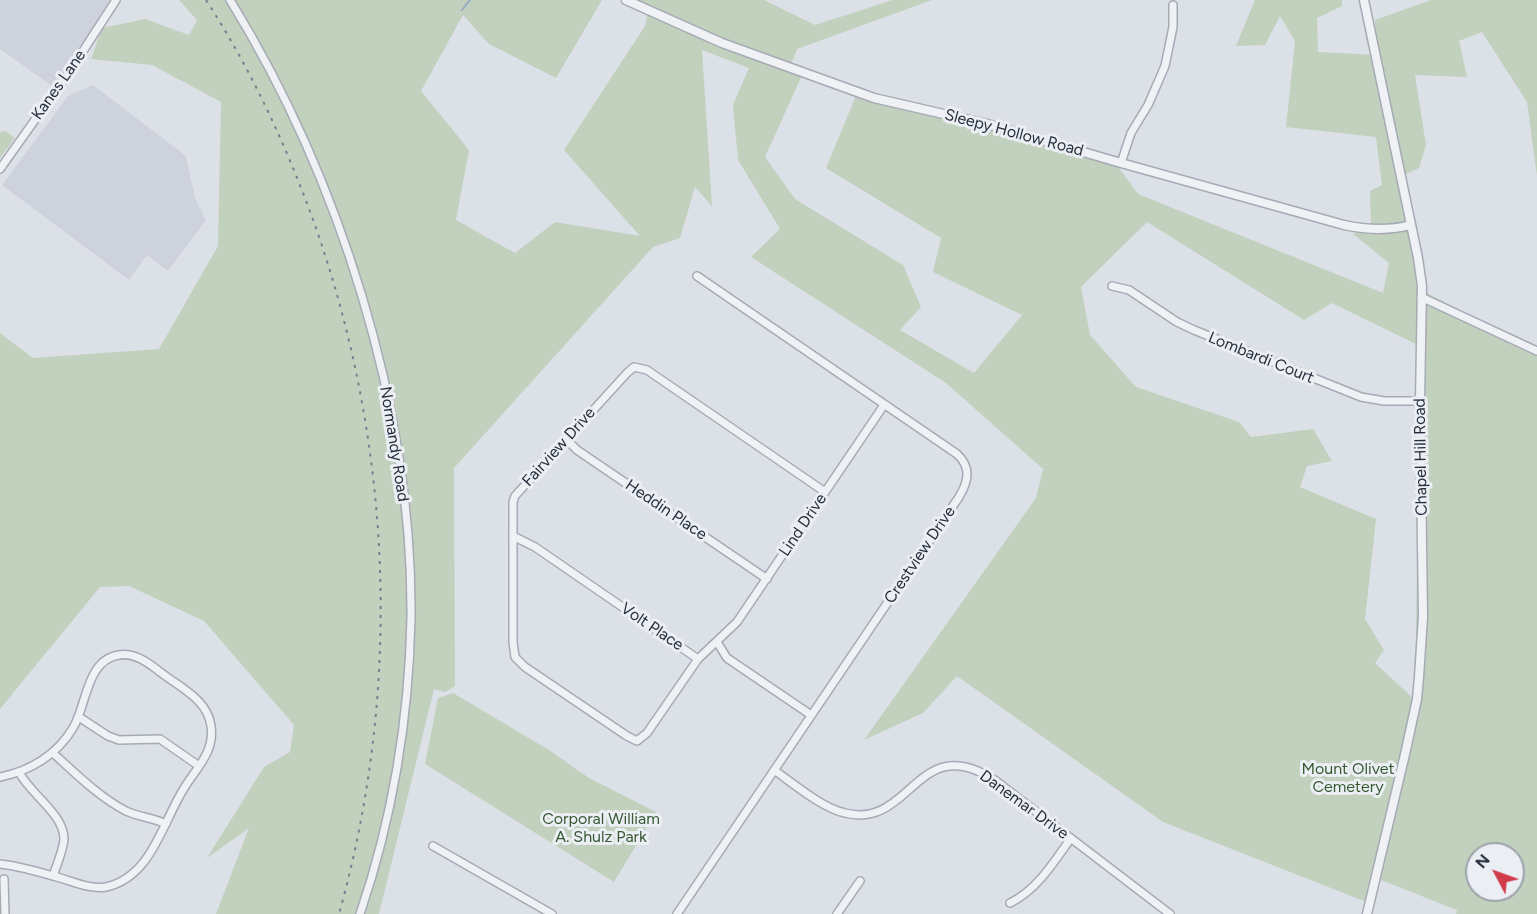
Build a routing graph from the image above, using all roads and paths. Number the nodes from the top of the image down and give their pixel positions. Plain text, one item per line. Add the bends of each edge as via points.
1 (116, 0) edge
2 (230, 0) edge
3 (626, 0) edge
4 (1364, 0) edge
5 (1173, 5) dead end
6 (1120, 163) junction
7 (0, 169) edge
8 (1411, 225) junction
9 (697, 276) dead end
10 (1112, 286) dead end
11 (1421, 297) junction
12 (1537, 351) edge
13 (1420, 401) junction
14 (884, 405) junction
15 (566, 439) junction
16 (825, 492) junction
17 (513, 536) junction
18 (767, 579) junction
19 (717, 642) junction
20 (698, 659) junction
21 (811, 715) junction
22 (79, 717) junction
23 (53, 753) junction
24 (199, 766) junction
25 (774, 770) junction
26 (19, 772) junction
27 (0, 777) edge
28 (166, 824) junction
29 (1071, 838) junction
30 (434, 846) dead end
31 (4, 864) edge
32 (53, 876) junction
33 (860, 881) dead end
34 (2, 882) edge
35 (1010, 903) dead end
36 (5, 914) edge
37 (360, 914) edge
38 (552, 914) edge
39 (677, 914) edge
40 (837, 914) edge
41 (1170, 914) edge
42 (1367, 914) edge

1 - 7 street, Kanes Lane
2 - 37 street, Normandy Road via 275,79 334,213 380,362 400,476 410,573 407,682 386,822
3 - 6 street, Sleepy Hollow Road via 722,43 840,87
4 - 8 street, Chapel Hill Road
5 - 6 street via 1165,66
6 - 8 street, Sleepy Hollow Road via 1362,228
8 - 11 street, Chapel Hill Road
9 - 14 street, Crestview Drive
10 - 13 street, Lombardi Court via 1129,290 1194,330 1341,390 1384,401
11 - 12 street
11 - 13 street, Chapel Hill Road
13 - 42 street, Chapel Hill Road via 1423,616 1419,677
14 - 16 street, Lind Drive
14 - 21 street, Crestview Drive via 962,458 968,470 967,481
15 - 16 street, Fairview Drive via 634,367 646,370
15 - 17 street, Fairview Drive via 515,496
15 - 18 street, Heddin Place
16 - 18 street, Lind Drive
17 - 20 street, Volt Place
17 - 20 street, Fairview Drive via 515,657 627,736 637,741 647,733
18 - 19 street, Lind Drive via 737,622
19 - 20 street, Volt Place
19 - 21 street via 728,658
21 - 25 street, Crestview Drive
22 - 23 street
22 - 24 street via 113,738 160,739
22 - 24 street via 92,679 103,662 122,655 142,659 195,698 207,712 212,742
23 - 26 street
23 - 28 street via 119,806
24 - 28 street
25 - 29 street, Danemar Drive via 832,808 859,815 894,804 933,771 967,767 996,781
25 - 39 street, Crestview Drive
26 - 27 street
26 - 32 street via 62,828 63,844
28 - 32 street via 148,855 121,881 103,888
29 - 35 street via 1032,890
29 - 41 street, Danemar Drive
30 - 38 street
31 - 32 street
31 - 34 street
33 - 40 street
34 - 36 street

